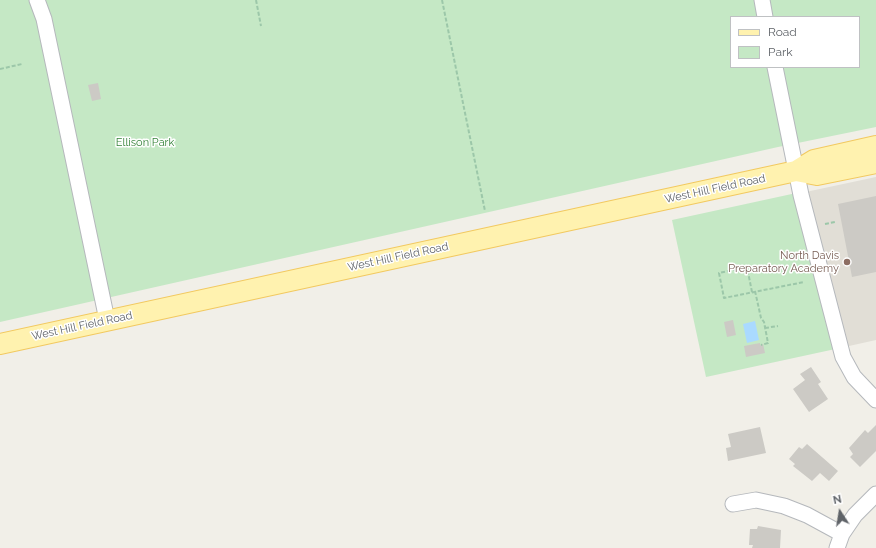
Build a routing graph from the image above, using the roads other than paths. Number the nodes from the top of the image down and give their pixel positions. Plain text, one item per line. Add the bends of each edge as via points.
1 (37, 0) edge
2 (762, 0) edge
3 (765, 16) edge
4 (775, 68) edge
5 (876, 146) edge
6 (876, 163) edge
7 (796, 171) junction
8 (107, 320) junction
9 (0, 344) edge
10 (876, 400) edge
11 (876, 494) edge
12 (733, 504) dead end
13 (842, 534) junction
14 (837, 548) edge

1 - 8 street via 44,19
2 - 3 street
4 - 7 street
5 - 7 main road, West Hill Field Road via 814,160
6 - 7 main road, West Hill Field Road via 817,175
7 - 8 main road, West Hill Field Road
7 - 10 street via 843,357 854,377
8 - 9 main road, West Hill Field Road
11 - 13 street via 855,515
12 - 13 street via 755,494 807,515
13 - 14 street

